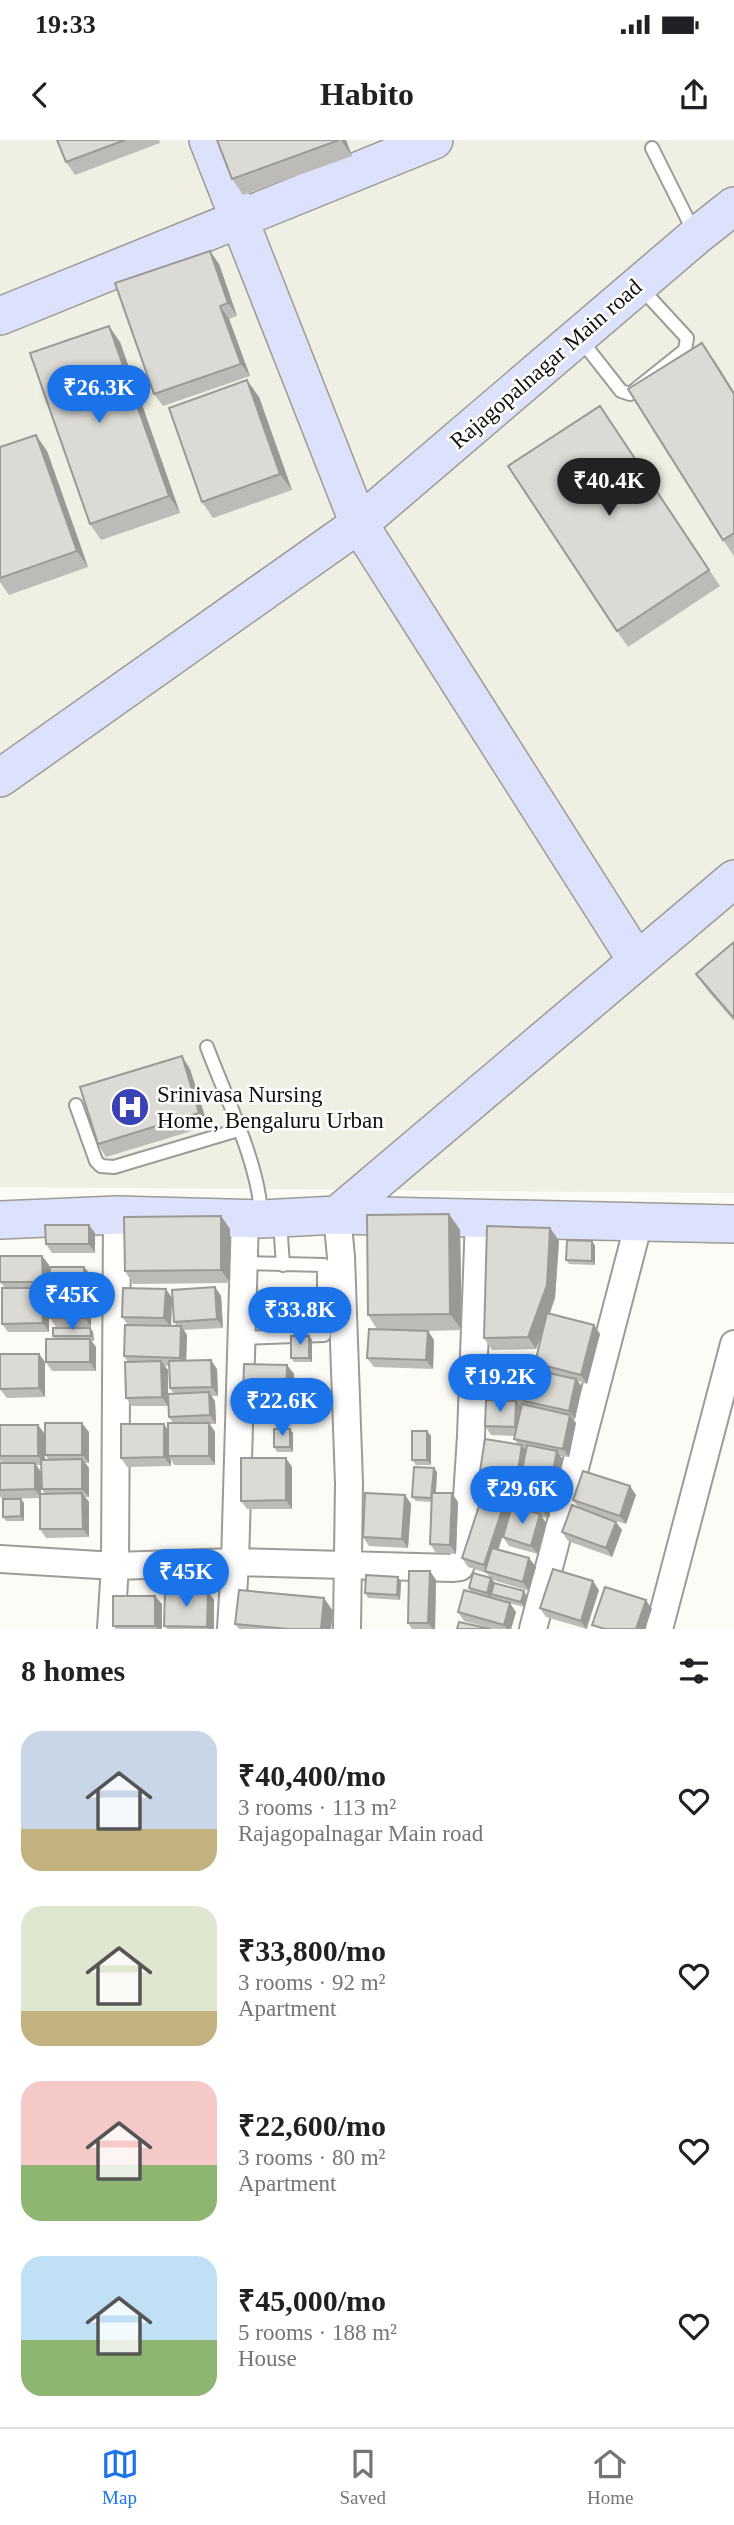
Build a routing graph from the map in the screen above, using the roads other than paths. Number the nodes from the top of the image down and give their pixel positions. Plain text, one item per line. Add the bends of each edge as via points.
1 (208, 140) edge
2 (434, 140) edge
3 (652, 148) dead end
4 (734, 206) edge
5 (238, 218) junction
6 (696, 236) junction
7 (638, 285) junction
8 (0, 316) edge
9 (578, 337) junction
10 (359, 524) junction
11 (0, 778) edge
12 (734, 879) edge
13 (638, 961) junction
14 (207, 1047) dead end
15 (76, 1105) dead end
16 (238, 1130) junction
17 (117, 1215) junction
18 (337, 1215) junction
19 (262, 1218) junction
20 (479, 1219) junction
21 (0, 1220) edge
22 (639, 1222) junction
23 (734, 1224) edge
24 (244, 1263) junction
25 (283, 1265) junction
26 (242, 1338) junction
27 (734, 1344) edge
28 (0, 1559) edge
29 (235, 1562) junction
30 (348, 1565) junction
31 (115, 1566) junction
32 (111, 1629) edge
33 (231, 1629) edge
34 (347, 1629) edge
35 (533, 1629) edge
36 (659, 1629) edge

1 - 5 street
2 - 5 street
3 - 6 lane
4 - 6 street, Rajagopalnagar Main road
5 - 8 street
5 - 10 street
6 - 7 street, Rajagopalnagar Main road
7 - 9 street, Rajagopalnagar Main road
7 - 9 lane via 687,338 685,350 630,394 621,391
9 - 10 street, Rajagopalnagar Main road
10 - 11 street, Rajagopalnagar Main road
10 - 13 street
12 - 13 street
13 - 18 street
14 - 16 lane
15 - 16 lane via 96,1161 106,1167
16 - 19 lane
17 - 19 street
17 - 21 street
17 - 31 street
18 - 19 street
18 - 20 street
18 - 30 street via 347,1416
19 - 24 street
19 - 25 lane
20 - 22 street
20 - 30 street via 463,1560 460,1567 452,1569
22 - 23 street
22 - 35 street
24 - 25 lane
24 - 26 street
25 - 26 lane via 324,1265 324,1335
26 - 29 street
27 - 36 street
28 - 31 street
29 - 30 street
29 - 31 street
29 - 33 street
30 - 34 street
31 - 32 street

